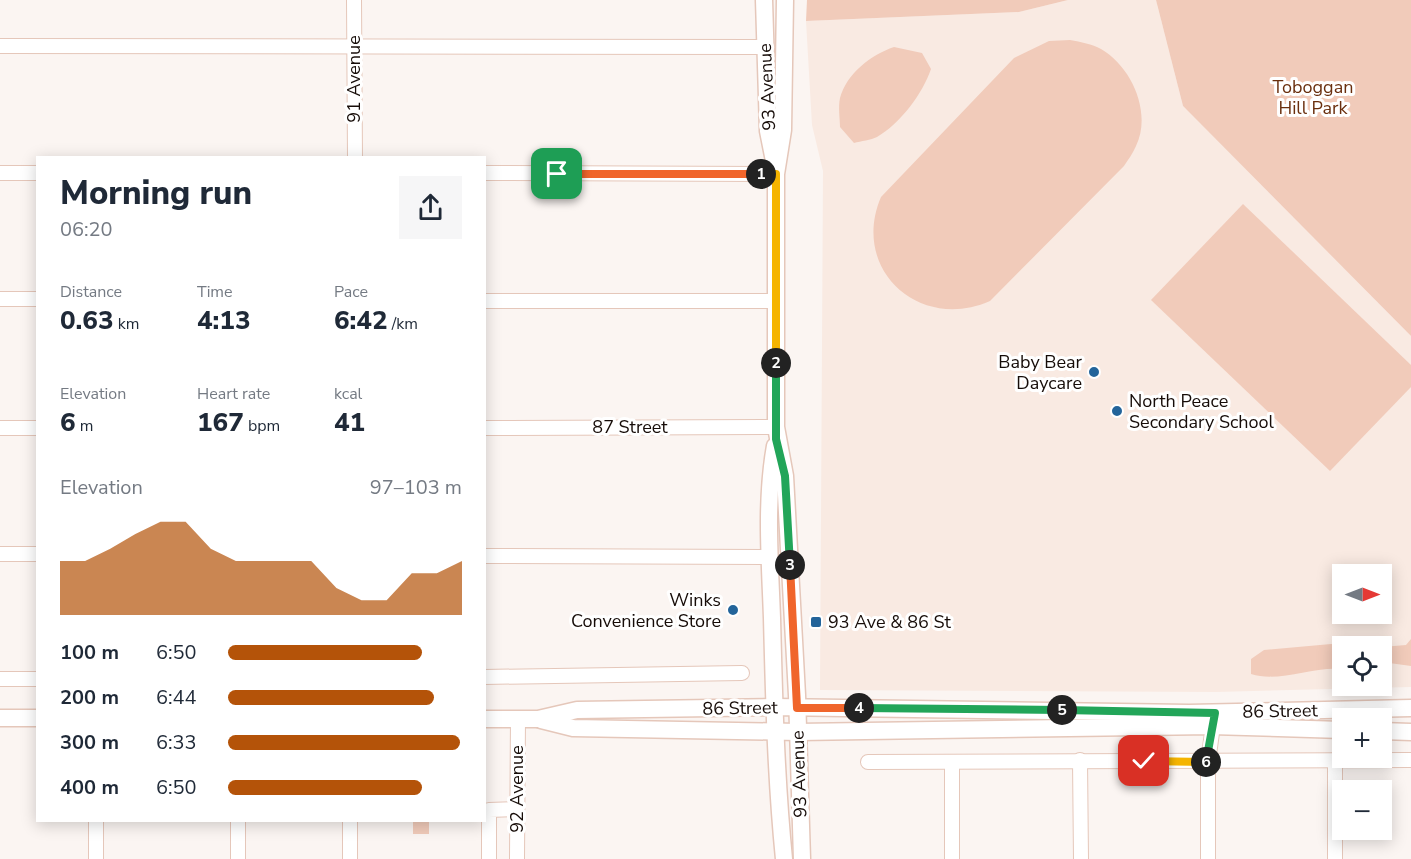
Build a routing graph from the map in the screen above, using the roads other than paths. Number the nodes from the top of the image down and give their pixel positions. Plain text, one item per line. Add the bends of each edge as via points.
1 (354, 0) edge
2 (764, 0) edge
3 (786, 0) edge
4 (354, 45) junction
5 (0, 46) edge
6 (765, 47) junction
7 (355, 156) edge
8 (0, 173) edge
9 (36, 173) edge
10 (486, 173) edge
11 (776, 174) junction
12 (0, 299) edge
13 (36, 299) edge
14 (486, 301) edge
15 (776, 302) junction
16 (0, 428) edge
17 (36, 428) edge
18 (486, 428) edge
19 (776, 433) junction
20 (0, 554) edge
21 (36, 554) edge
22 (486, 556) edge
23 (770, 557) junction
24 (742, 673) dead end
25 (486, 677) edge
26 (0, 679) edge
27 (36, 679) edge
28 (774, 707) junction
29 (797, 708) junction
30 (1411, 708) edge
31 (0, 718) edge
32 (36, 718) edge
33 (486, 719) edge
34 (518, 719) junction
35 (538, 719) junction
36 (1213, 719) junction
37 (1332, 729) edge
38 (775, 731) junction
39 (1392, 731) edge
40 (798, 732) junction
41 (1411, 732) edge
42 (1080, 760) junction
43 (1332, 760) edge
44 (1392, 760) edge
45 (1411, 760) edge
46 (868, 762) dead end
47 (952, 762) junction
48 (1208, 762) junction
49 (1335, 768) edge
50 (516, 809) junction
51 (96, 822) edge
52 (238, 822) edge
53 (350, 822) edge
54 (96, 859) edge
55 (238, 859) edge
56 (350, 859) edge
57 (489, 859) edge
58 (517, 859) edge
59 (784, 859) edge
60 (802, 859) edge
61 (952, 859) edge
62 (1081, 859) edge
63 (1208, 859) edge
64 (1335, 859) edge

1 - 4 street, 91 Avenue
2 - 6 main road, 93 Avenue
3 - 11 main road, 93 Avenue via 783,130
4 - 5 street
4 - 6 street
4 - 7 street, 91 Avenue
6 - 11 main road, 93 Avenue via 768,131
8 - 9 street
10 - 11 street
11 - 15 main road, 93 Avenue
12 - 13 street
14 - 15 street
15 - 19 main road, 93 Avenue
16 - 17 street
18 - 19 street, 87 Street
19 - 23 main road, 93 Avenue via 770,476
19 - 29 main road, 93 Avenue via 785,476
20 - 21 street
22 - 23 street
23 - 28 main road, 93 Avenue
24 - 25 street, 86 Street
26 - 27 street
28 - 29 main road, 86 Street
28 - 35 main road, 86 Street via 577,710
28 - 38 main road, 93 Avenue
29 - 36 main road, 86 Street
29 - 40 main road, 93 Avenue
30 - 36 main road, 86 Street
31 - 32 main road
33 - 34 main road, 86 Street
34 - 35 main road, 86 Street
34 - 50 street, 92 Avenue
35 - 38 main road, 86 Street via 573,728
36 - 37 main road, 86 Street
36 - 40 main road, 86 Street
36 - 48 street
38 - 40 main road, 86 Street
38 - 59 main road, 93 Avenue
39 - 41 main road
40 - 60 main road, 93 Avenue
42 - 47 street
42 - 48 street
42 - 62 street
43 - 48 street
44 - 45 street
46 - 47 street
47 - 61 street
48 - 63 street
49 - 64 street
50 - 57 street via 489,810
50 - 58 street, 92 Avenue
51 - 54 street
52 - 55 street
53 - 56 street

